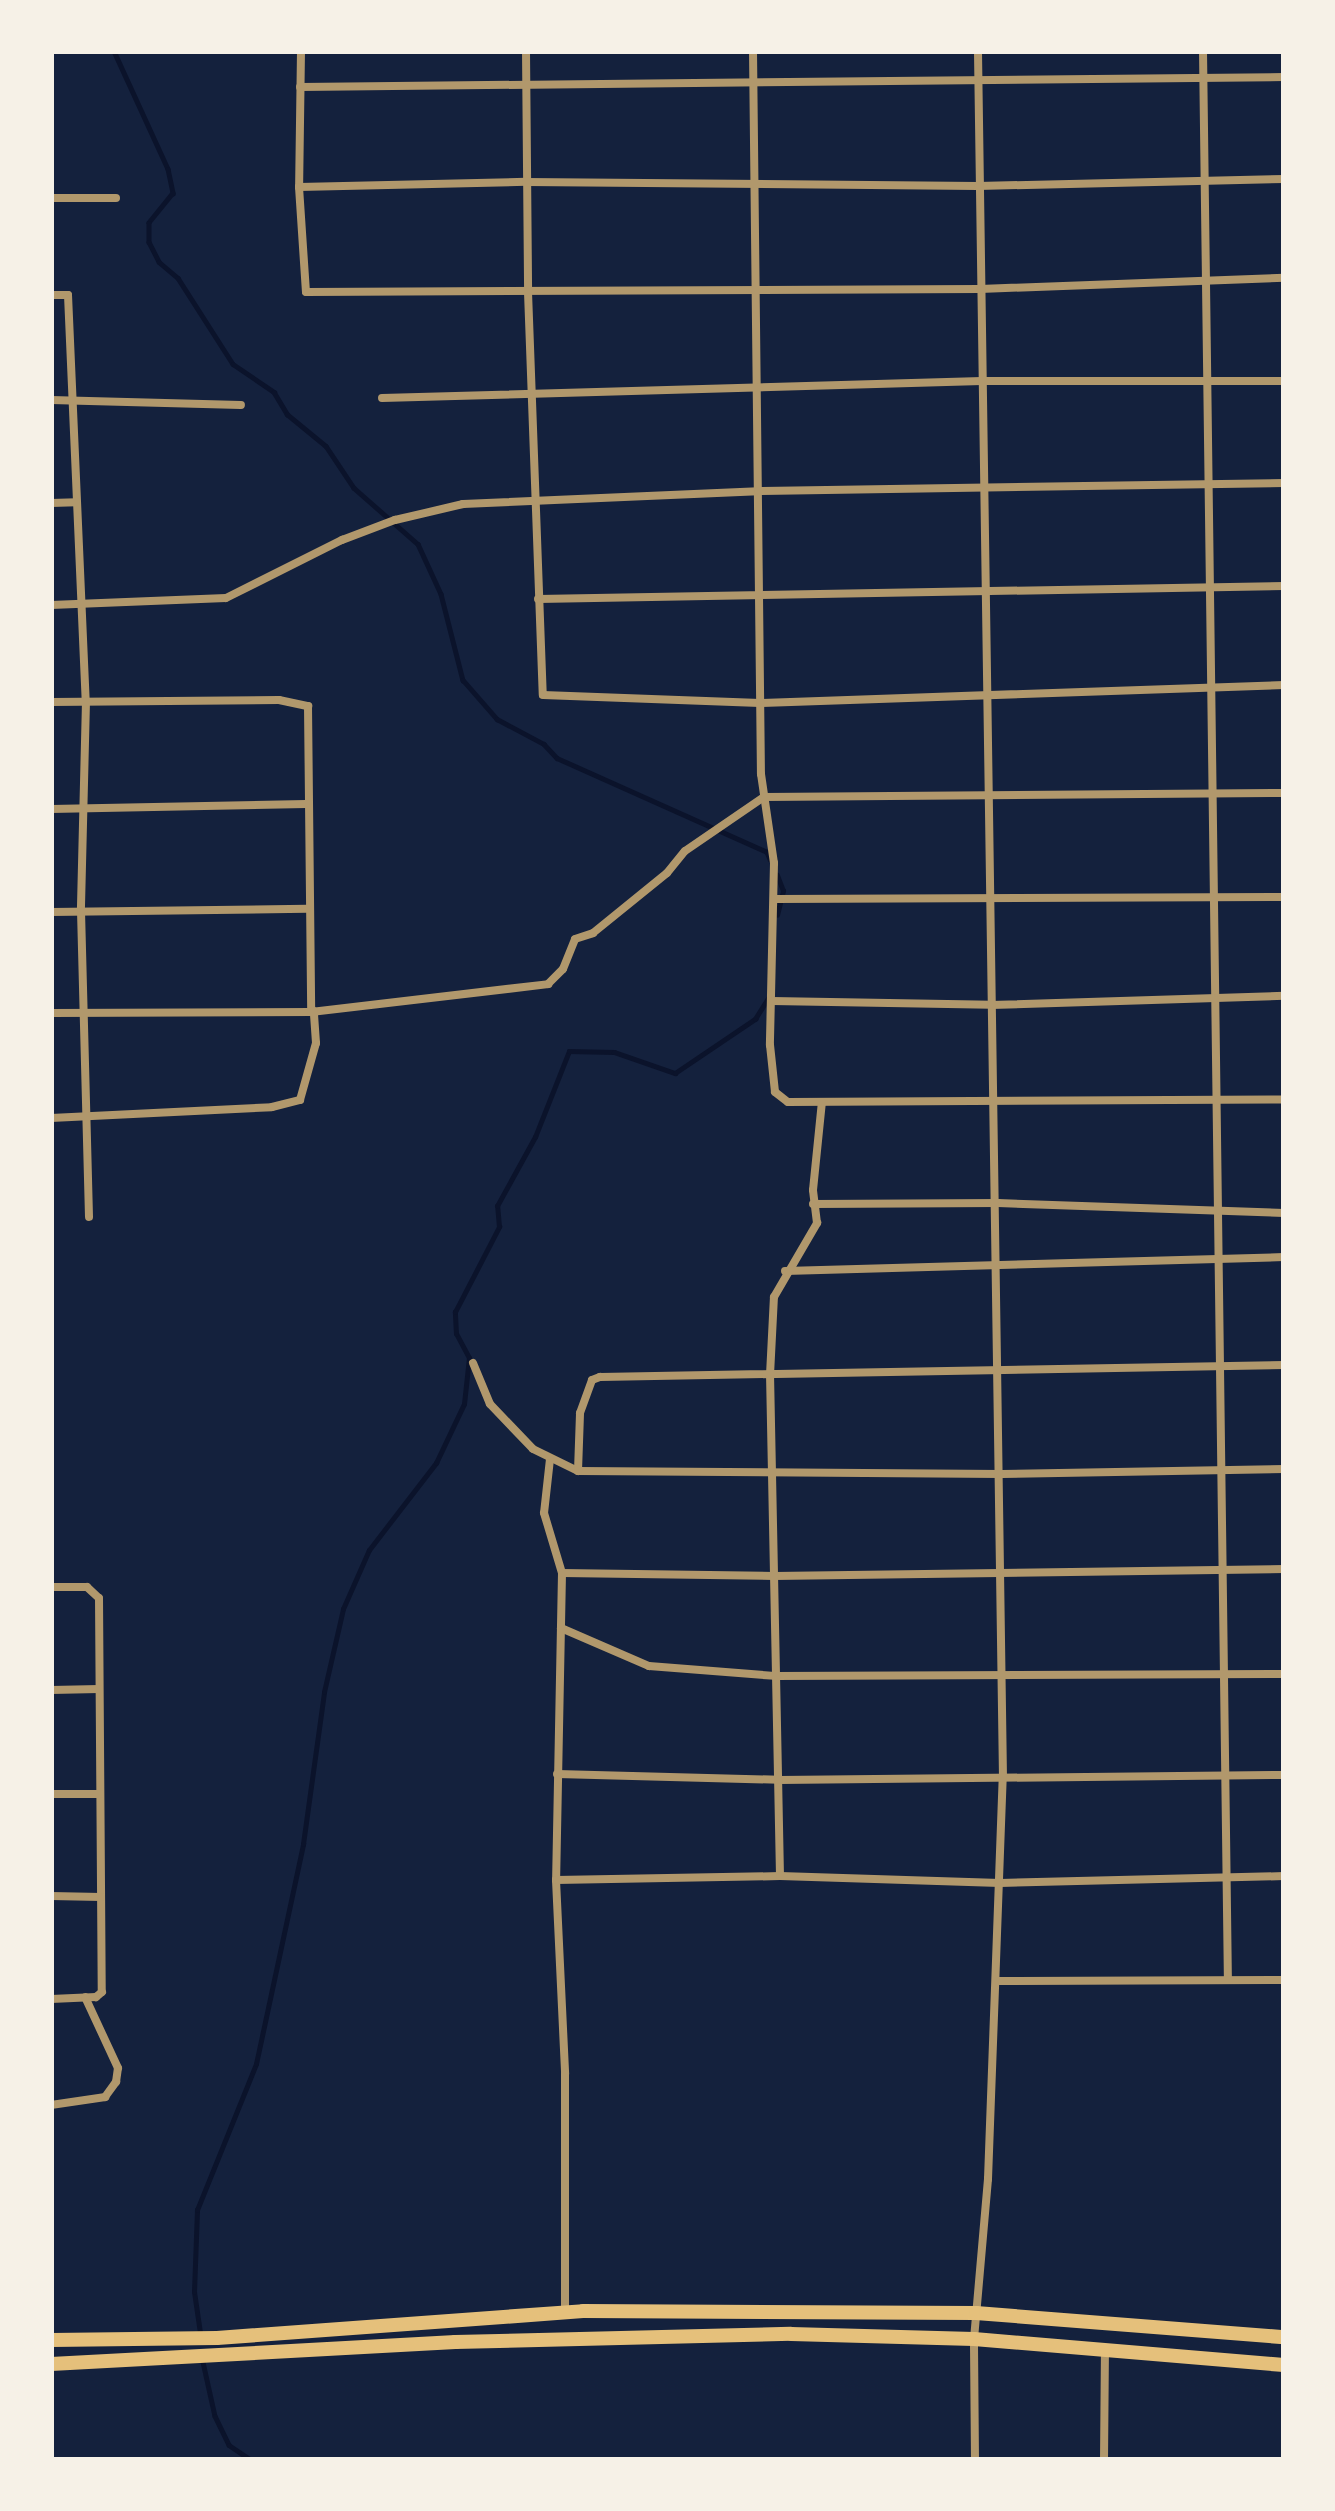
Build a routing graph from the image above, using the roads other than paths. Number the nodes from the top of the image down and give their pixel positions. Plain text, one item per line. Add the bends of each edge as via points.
1 (301, 51) edge
2 (526, 51) edge
3 (753, 51) edge
4 (978, 51) edge
5 (1203, 51) edge
6 (1284, 77) edge
7 (1204, 79) junction
8 (978, 81) junction
9 (754, 82) junction
10 (300, 87) junction
11 (527, 88) junction
12 (1284, 179) edge
13 (526, 182) junction
14 (1202, 182) junction
15 (756, 183) junction
16 (978, 186) junction
17 (299, 187) junction
18 (51, 198) edge
19 (116, 198) dead end
20 (1284, 278) edge
21 (1205, 279) junction
22 (980, 289) junction
23 (755, 290) junction
24 (528, 292) junction
25 (51, 295) edge
26 (1284, 380) edge
27 (982, 381) junction
28 (1211, 382) junction
29 (756, 387) junction
30 (532, 393) junction
31 (382, 398) dead end
32 (51, 400) edge
33 (72, 400) junction
34 (241, 405) dead end
35 (1284, 483) edge
36 (1210, 484) junction
37 (985, 486) junction
38 (758, 491) junction
39 (534, 499) junction
40 (76, 502) junction
41 (51, 503) edge
42 (1284, 586) edge
43 (1214, 587) junction
44 (986, 592) junction
45 (762, 594) junction
46 (538, 599) junction
47 (80, 604) junction
48 (51, 605) edge
49 (1216, 686) junction
50 (1284, 686) edge
51 (986, 696) junction
52 (86, 701) junction
53 (51, 702) edge
54 (760, 703) junction
55 (1284, 793) edge
56 (989, 794) junction
57 (1212, 795) junction
58 (764, 797) junction
59 (307, 804) junction
60 (51, 809) edge
61 (82, 809) junction
62 (1284, 897) edge
63 (1215, 898) junction
64 (775, 899) junction
65 (991, 901) junction
66 (308, 909) junction
67 (81, 911) junction
68 (51, 912) edge
69 (1284, 996) edge
70 (1214, 997) junction
71 (772, 1001) junction
72 (991, 1005) junction
73 (312, 1011) junction
74 (84, 1012) junction
75 (51, 1013) edge
76 (1284, 1099) edge
77 (1218, 1100) junction
78 (994, 1101) junction
79 (822, 1102) junction
80 (88, 1117) junction
81 (51, 1118) edge
82 (998, 1203) junction
83 (813, 1204) junction
84 (1284, 1213) edge
85 (1216, 1214) junction
86 (89, 1217) dead end
87 (1220, 1257) junction
88 (1284, 1257) edge
89 (997, 1262) junction
90 (785, 1271) junction
91 (473, 1364) dead end
92 (1222, 1365) junction
93 (1284, 1365) edge
94 (999, 1369) junction
95 (770, 1375) junction
96 (550, 1458) junction
97 (1225, 1469) junction
98 (1284, 1469) edge
99 (578, 1471) junction
100 (772, 1473) junction
101 (1002, 1474) junction
102 (1284, 1569) edge
103 (1225, 1570) junction
104 (562, 1573) junction
105 (1001, 1574) junction
106 (774, 1576) junction
107 (51, 1587) edge
108 (561, 1628) junction
109 (1223, 1674) junction
110 (1284, 1674) edge
111 (1001, 1675) junction
112 (776, 1676) junction
113 (99, 1689) junction
114 (51, 1690) edge
115 (557, 1774) junction
116 (1284, 1774) edge
117 (1227, 1775) junction
118 (1003, 1778) junction
119 (779, 1780) junction
120 (51, 1794) edge
121 (100, 1794) junction
122 (780, 1876) junction
123 (1284, 1876) edge
124 (1228, 1877) junction
125 (556, 1880) junction
126 (1000, 1883) junction
127 (51, 1896) edge
128 (101, 1897) junction
129 (1228, 1980) junction
130 (1284, 1980) edge
131 (998, 1981) junction
132 (85, 1997) junction
133 (51, 1999) edge
134 (51, 2105) edge
135 (565, 2312) junction
136 (976, 2313) junction
137 (1284, 2337) edge
138 (974, 2339) junction
139 (51, 2340) edge
140 (1105, 2349) junction
141 (51, 2364) edge
142 (1284, 2365) edge
143 (975, 2460) edge
144 (1105, 2460) edge

1 - 10 street
2 - 11 street
3 - 9 street
4 - 8 street
5 - 7 street
6 - 7 street
7 - 8 street
7 - 14 street
8 - 9 street
8 - 16 street
9 - 11 street
9 - 15 street
10 - 11 street
10 - 17 street
11 - 13 street
12 - 14 street
13 - 15 street
13 - 17 street
13 - 24 street
14 - 16 street
14 - 21 street
15 - 16 street
15 - 23 street
16 - 22 street
17 - 24 street via 306,292
18 - 19 street
20 - 21 street
21 - 22 street
21 - 28 street
22 - 23 street
22 - 27 street
23 - 24 street
23 - 29 street
24 - 30 street
25 - 33 street via 68,295
26 - 28 street
27 - 28 street
27 - 29 street
27 - 37 street
28 - 36 street
29 - 30 street
29 - 38 street
30 - 31 street
30 - 39 street
32 - 33 street
33 - 34 street
33 - 40 street
35 - 36 street
36 - 37 street
36 - 43 street
37 - 38 street
37 - 44 street
38 - 39 street
38 - 45 street
39 - 46 street
39 - 47 street via 395,520 226,598
40 - 41 street
40 - 47 street
42 - 43 street
43 - 44 street
43 - 49 street
44 - 45 street
44 - 51 street
45 - 46 street
45 - 54 street
46 - 54 street via 543,695
47 - 48 street
47 - 52 street
49 - 50 street
49 - 51 street
49 - 57 street
51 - 54 street
51 - 56 street
52 - 53 street
52 - 59 street via 308,706
52 - 61 street
54 - 58 street
55 - 57 street
56 - 57 street
56 - 58 street
56 - 65 street
57 - 63 street
58 - 64 street
58 - 73 street via 685,851 593,933 575,939 548,984
59 - 61 street
59 - 66 street
60 - 61 street
61 - 67 street
62 - 63 street
63 - 65 street
63 - 70 street
64 - 65 street
64 - 71 street
65 - 72 street
66 - 67 street
66 - 73 street
67 - 68 street
67 - 74 street
69 - 70 street
70 - 72 street
70 - 77 street
71 - 72 street
71 - 79 street via 775,1092 788,1102
72 - 78 street
73 - 74 street
73 - 80 street via 316,1043 300,1100
74 - 75 street
74 - 80 street
76 - 77 street
77 - 78 street
77 - 85 street
78 - 79 street
78 - 82 street
79 - 83 street
80 - 81 street
80 - 86 street
82 - 83 street
82 - 85 street
82 - 89 street
83 - 90 street via 815,1232
84 - 85 street
85 - 87 street
87 - 88 street
87 - 89 street
87 - 92 street
89 - 90 street
89 - 94 street
90 - 95 street via 774,1297
91 - 96 street via 490,1404
92 - 93 street
92 - 94 street
92 - 97 street
94 - 95 street
94 - 101 street
95 - 99 street via 592,1380 580,1413
95 - 100 street
96 - 99 street
96 - 104 street via 544,1513
97 - 98 street
97 - 101 street
97 - 103 street
99 - 100 street
100 - 101 street
100 - 106 street
101 - 105 street
102 - 103 street
103 - 105 street
103 - 109 street
104 - 106 street
104 - 108 street
105 - 106 street
105 - 111 street
106 - 112 street
107 - 113 street via 88,1587 99,1598
108 - 112 street via 649,1666
108 - 115 street
109 - 110 street
109 - 111 street
109 - 117 street
111 - 112 street
111 - 118 street
112 - 119 street
113 - 114 street
113 - 121 street
115 - 119 street
115 - 125 street
116 - 117 street
117 - 118 street
117 - 124 street
118 - 119 street
118 - 126 street
119 - 122 street
120 - 121 street
121 - 128 street
122 - 125 street
122 - 126 street
123 - 124 street
124 - 126 street
124 - 129 street
125 - 135 street
126 - 131 street
127 - 128 street
128 - 132 street via 102,1992
129 - 130 street
129 - 131 street
131 - 136 street
132 - 133 street
132 - 134 street via 118,2068 116,2082 105,2097
135 - 136 highway
135 - 139 highway via 217,2338
136 - 137 highway
136 - 138 street
138 - 140 highway
138 - 141 highway via 791,2333 455,2342
138 - 143 street
140 - 142 highway
140 - 144 street

